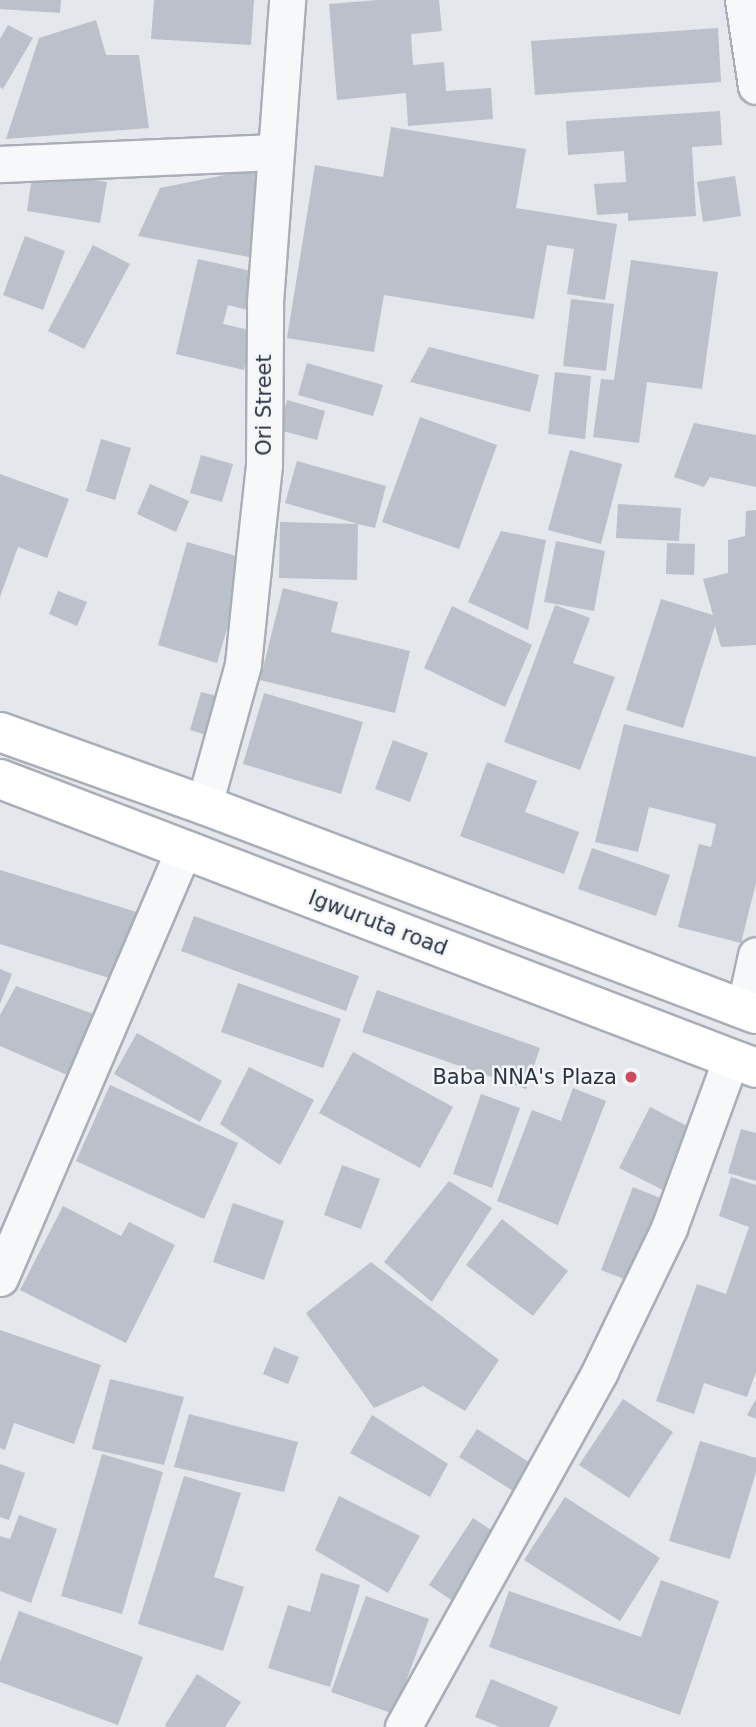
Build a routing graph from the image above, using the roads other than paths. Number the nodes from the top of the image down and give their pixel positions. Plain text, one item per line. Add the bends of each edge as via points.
1 (287, 0) edge
2 (743, 0) edge
3 (756, 86) edge
4 (275, 152) junction
5 (0, 164) edge
6 (0, 732) edge
7 (0, 779) edge
8 (204, 805) junction
9 (184, 848) junction
10 (756, 955) edge
11 (750, 1012) edge
12 (743, 1063) edge
13 (0, 1278) edge
14 (403, 1727) edge

1 - 4 street, Ori Street
2 - 3 street
4 - 5 street
4 - 8 street, Ori Street via 265,302 264,465 243,664
6 - 8 main road
7 - 9 main road, Igwuruta road
8 - 11 main road
9 - 12 main road, Igwuruta road
9 - 13 street
10 - 11 street
12 - 14 street via 600,1371

